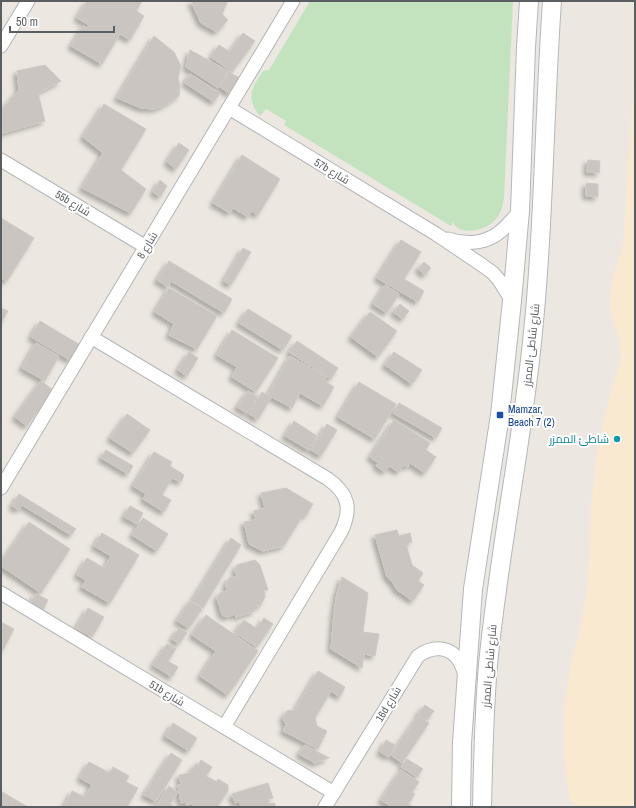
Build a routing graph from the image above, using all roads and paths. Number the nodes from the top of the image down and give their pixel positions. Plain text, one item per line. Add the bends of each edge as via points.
1 (28, 1) edge
2 (293, 1) edge
3 (529, 1) edge
4 (552, 1) edge
5 (1, 46) edge
6 (229, 108) junction
7 (1, 160) edge
8 (520, 211) junction
9 (436, 234) junction
10 (146, 247) junction
11 (512, 301) junction
12 (91, 337) junction
13 (1, 488) edge
14 (1, 593) edge
15 (466, 677) junction
16 (224, 727) junction
17 (334, 793) junction
18 (325, 807) edge
19 (461, 807) edge
20 (482, 807) edge

1 - 5 street
2 - 6 street, شارع 8
3 - 8 main road, شارع شاطئ الممزر
4 - 20 main road, شارع شاطئ الممزر via 533,336 488,664
6 - 9 street, 57b شارع
6 - 10 street, شارع 8
7 - 10 street, 55b شارع
8 - 9 street, 57b شارع via 502,231 486,240 461,243
8 - 11 main road, شارع شاطئ الممزر
9 - 11 street, 57b شارع via 492,273
10 - 12 street, شارع 8
11 - 15 main road, شارع شاطئ الممزر via 500,415 473,589
12 - 13 street, شارع 8
12 - 16 street via 328,478 345,496 348,508 341,532
14 - 16 street, 51b شارع
15 - 17 street, 16d شارع via 459,661 453,654 444,650 435,648 418,656
15 - 19 main road, شارع شاطئ الممزر
16 - 17 street, 51b شارع
17 - 18 street, 16d شارع

